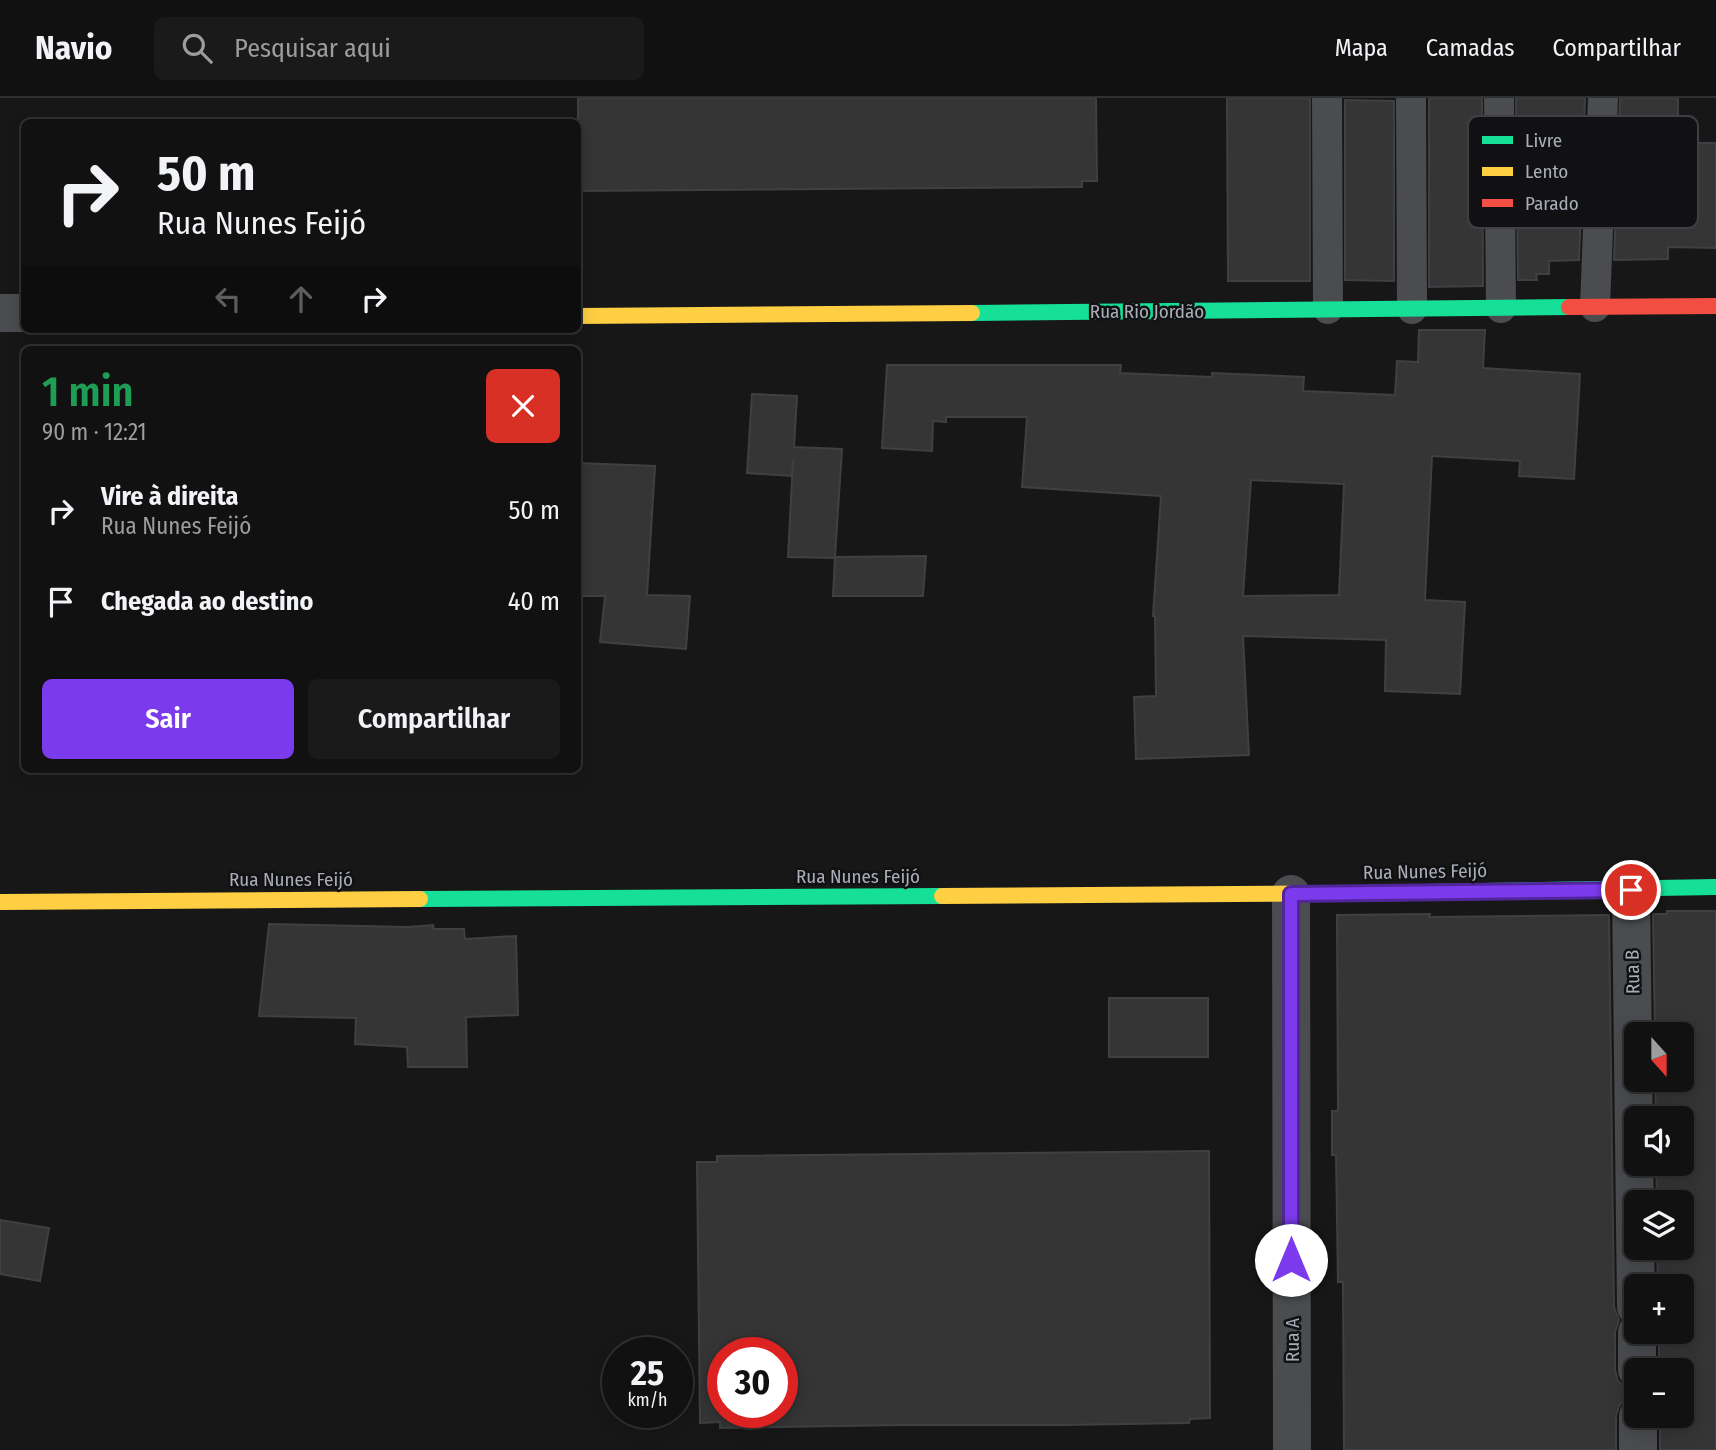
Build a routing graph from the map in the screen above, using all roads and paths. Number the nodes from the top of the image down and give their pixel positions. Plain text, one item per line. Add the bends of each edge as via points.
1 (1327, 98) edge
2 (1411, 98) edge
3 (1499, 98) edge
4 (1603, 98) edge
5 (1499, 116) edge
6 (1602, 116) edge
7 (1500, 228) edge
8 (1598, 228) edge
9 (1716, 306) edge
10 (1595, 307) junction
11 (1501, 308) junction
12 (1328, 309) junction
13 (1412, 309) junction
14 (0, 313) edge
15 (21, 313) edge
16 (581, 316) edge
17 (1716, 887) edge
18 (1631, 890) junction
19 (1291, 894) junction
20 (0, 902) edge
21 (1636, 1274) edge
22 (1638, 1428) edge
23 (1292, 1450) edge
24 (1638, 1450) edge

1 - 12 lane
2 - 13 lane
3 - 5 lane
4 - 6 lane
7 - 11 lane
8 - 10 lane
9 - 10 street, Rua Rio Jordão
10 - 11 street, Rua Rio Jordão
11 - 13 street, Rua Rio Jordão
12 - 13 street, Rua Rio Jordão
12 - 16 street, Rua Rio Jordão
14 - 15 street
17 - 18 street, Rua Nunes Feijó
18 - 19 street, Rua Nunes Feijó
18 - 21 street, Rua B
19 - 20 street, Rua Nunes Feijó
19 - 23 street, Rua A
22 - 24 street

